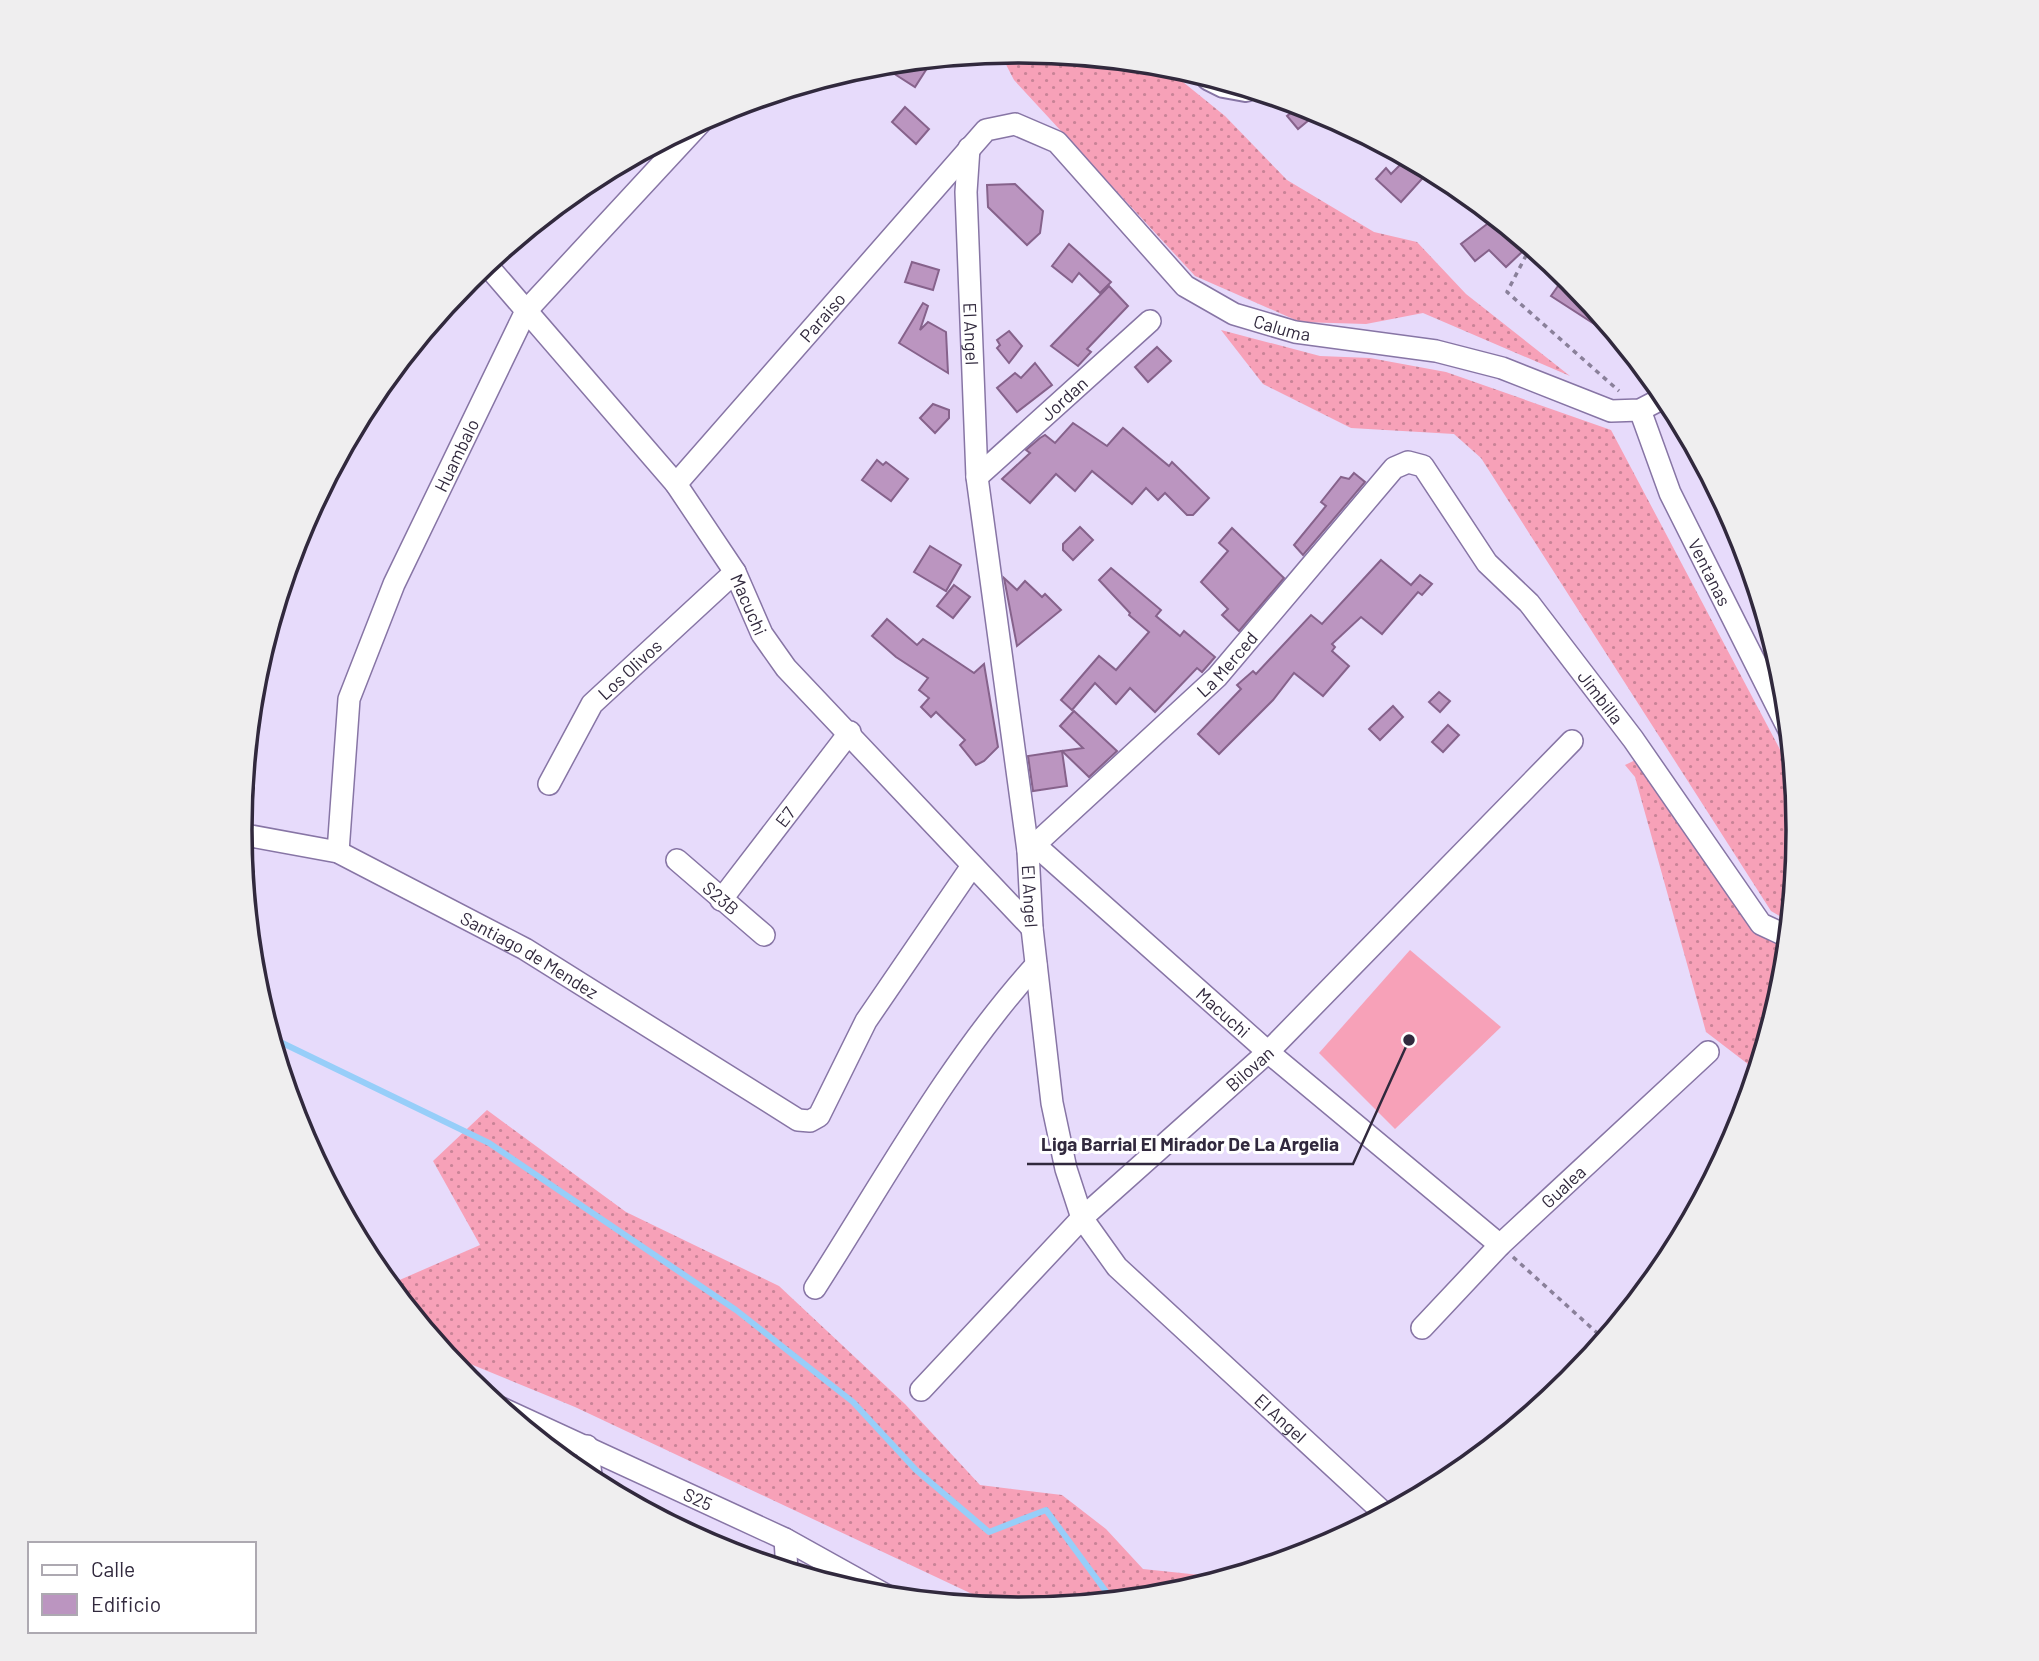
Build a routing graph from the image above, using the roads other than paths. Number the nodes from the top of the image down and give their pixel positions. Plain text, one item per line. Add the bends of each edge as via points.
1 (684, 140) edge
2 (969, 148) junction
3 (493, 272) edge
4 (526, 311) junction
5 (1150, 321) dead end
6 (1656, 402) edge
7 (1640, 410) junction
8 (1408, 462) joint
9 (977, 477) junction
10 (676, 484) junction
11 (735, 572) junction
12 (1776, 703) edge
13 (850, 732) junction
14 (1572, 741) dead end
15 (548, 784) dead end
16 (252, 836) edge
17 (1031, 848) junction
18 (338, 852) junction
19 (677, 860) dead end
20 (972, 866) junction
21 (721, 900) junction
22 (1032, 928) junction
23 (1780, 933) edge
24 (764, 935) dead end
25 (1035, 965) junction
26 (1268, 1052) junction
27 (1708, 1052) dead end
28 (1082, 1218) junction
29 (1500, 1245) junction
30 (815, 1288) dead end
31 (1422, 1328) dead end
32 (922, 1390) dead end
33 (530, 1421) edge
34 (587, 1446) junction
35 (590, 1467) edge
36 (1379, 1508) edge
37 (785, 1539) junction
38 (786, 1561) edge
39 (860, 1581) edge

1 - 4 street, Huambalo
2 - 7 street, Caluma via 986,130 1015,124 1057,142 1185,286 1234,314 1295,332 1436,351 1561,388 1611,411
2 - 9 street, El Angel
2 - 10 street, Paraiso
3 - 4 street, Macuchi
4 - 10 street, Macuchi
4 - 18 street, Huambalo via 394,584 349,699
5 - 9 street, Jordan
6 - 7 street, Caluma
7 - 12 street, Ventanas via 1670,493
8 - 17 street, La Merced via 1394,468 1217,677
8 - 23 street, Jimbilla via 1423,466 1488,563 1529,603 1633,739 1761,924
9 - 17 street, El Angel
10 - 11 street, Macuchi
11 - 13 street, Macuchi via 762,634 786,668
11 - 15 street, Los Olivos via 592,704
13 - 20 street, Macuchi
13 - 21 street, E7
14 - 26 street, Bilovan
16 - 18 street, Santiago de Mendez
17 - 22 street, El Angel
17 - 26 street, Macuchi
18 - 20 street, Santiago de Mendez via 525,949 798,1120 810,1121 819,1116 866,1021
19 - 21 street, S23B
20 - 22 street, Macuchi
21 - 24 street, S23B
22 - 25 street, El Angel
25 - 28 street, El Angel via 1052,1103
25 - 30 street via 962,1059
26 - 28 street, Bilovan
26 - 29 street, Macuchi
27 - 29 street, Gualea
28 - 32 street, Bilovan
28 - 36 street, El Angel via 1117,1267
29 - 31 street, Gualea
33 - 34 street, S25
34 - 35 street
34 - 37 street, S25
37 - 38 street
37 - 39 street, S25

